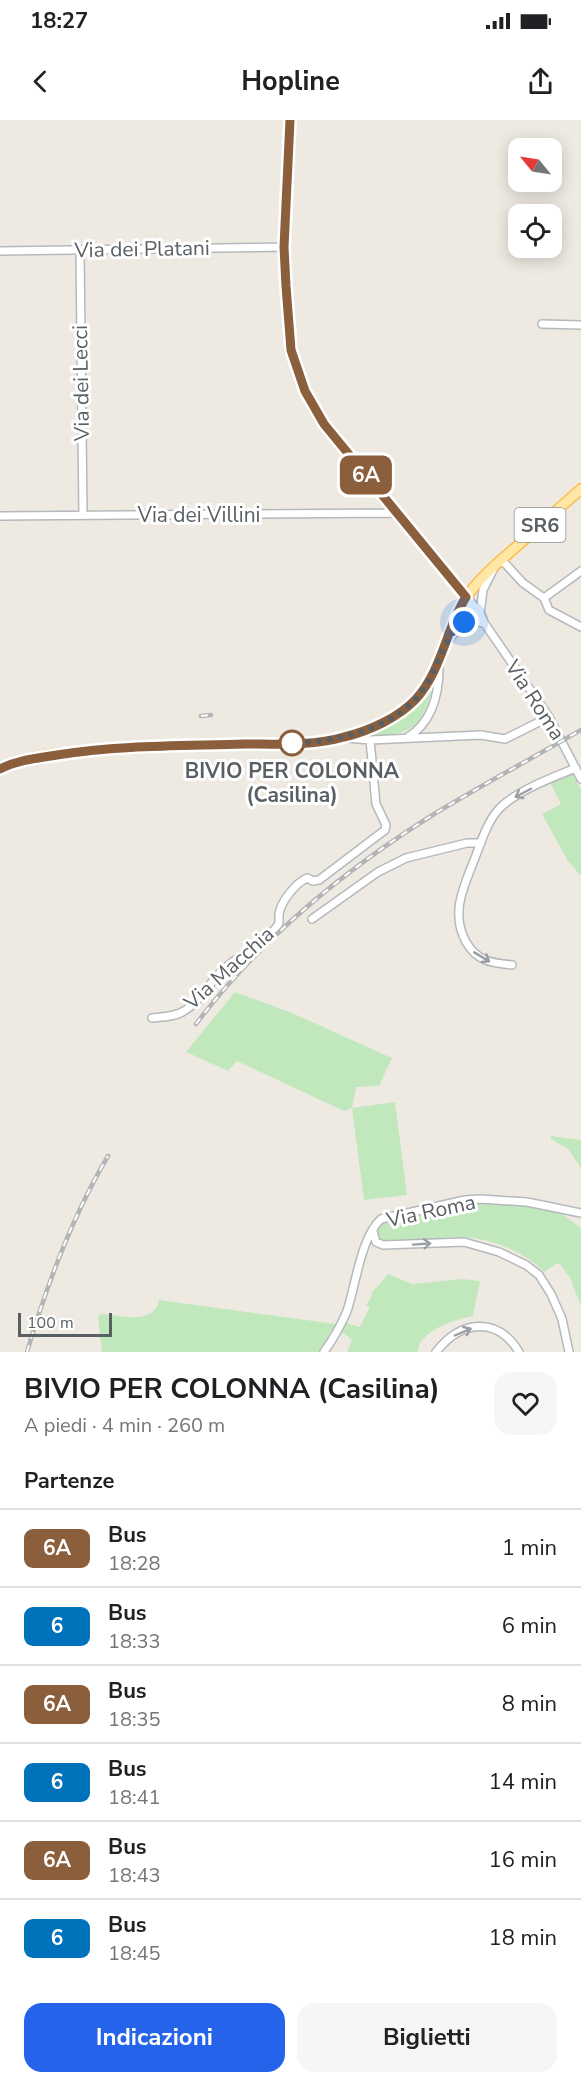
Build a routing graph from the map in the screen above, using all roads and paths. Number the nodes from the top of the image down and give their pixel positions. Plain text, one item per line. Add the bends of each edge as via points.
1 (290, 120) edge
2 (284, 247) junction
3 (80, 250) junction
4 (0, 251) edge
5 (542, 324) dead end
6 (581, 325) edge
7 (581, 489) edge
8 (398, 513) junction
9 (83, 515) junction
10 (0, 516) edge
11 (500, 560) junction
12 (581, 571) edge
13 (466, 597) junction
14 (544, 598) junction
15 (480, 613) junction
16 (485, 624) junction
17 (581, 627) edge
18 (444, 646) junction
19 (439, 660) junction
20 (549, 717) junction
21 (343, 738) junction
22 (405, 738) junction
23 (370, 740) junction
24 (576, 768) junction
25 (0, 769) edge
26 (581, 779) edge
27 (481, 843) junction
28 (312, 919) dead end
29 (512, 965) dead end
30 (152, 1018) dead end
31 (581, 1213) edge
32 (373, 1231) junction
33 (324, 1352) edge
34 (436, 1352) edge
35 (519, 1352) edge
36 (569, 1352) edge

1 - 2 street
2 - 3 street, Via dei Platani
2 - 8 street via 291,350 305,391 324,424
3 - 4 street, Via dei Platani
3 - 9 street, Via dei Lecci
5 - 6 street
7 - 11 main road, SR6
8 - 9 street, Via dei Villini
8 - 13 street
9 - 10 street, Via dei Villini
11 - 13 main road, SR6
11 - 14 street
11 - 15 street via 483,590
12 - 14 street
13 - 15 street, Via Roma
13 - 16 street, Via Roma via 471,612
13 - 18 main road, SR6
14 - 17 street via 549,610
15 - 16 street, Via Roma
16 - 18 street via 466,621
16 - 20 street, Via Roma
18 - 19 main road, SR6
19 - 21 main road, SR6 via 422,692 405,709
19 - 22 street via 430,716 419,730
20 - 22 street via 505,739 482,735
20 - 24 street, Via Roma
21 - 23 street
21 - 25 main road, SR6 via 77,752 25,760
22 - 23 street
23 - 30 street, Via Macchia via 376,804 385,830 319,880 307,878 300,882 283,904 278,925 226,967 185,1011
24 - 26 street, Via Roma
24 -> 27 street via 507,801 497,811
27 - 28 street via 406,858 378,872
27 -> 29 street via 460,899 458,923 475,955 487,962
31 - 32 street, Via Roma via 527,1202 480,1199 386,1217 377,1222
32 - 33 street via 345,1316
32 -> 36 street, Via Roma via 376,1242 383,1245 464,1242 526,1265 539,1275 551,1294 562,1319
34 -> 35 street via 465,1330 484,1326 508,1336

